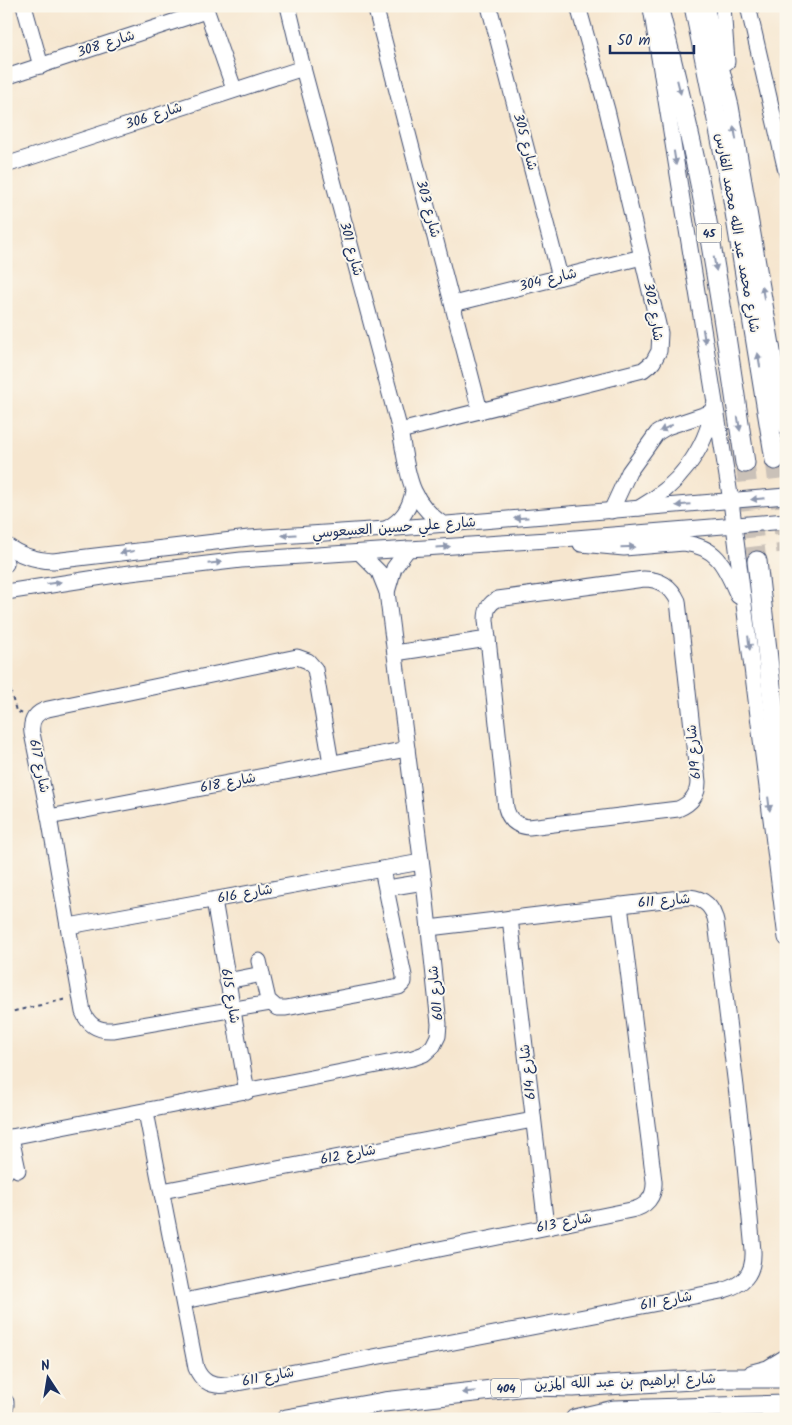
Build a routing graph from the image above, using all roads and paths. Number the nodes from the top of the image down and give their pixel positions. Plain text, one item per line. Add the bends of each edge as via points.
1 (24, 6) edge
2 (288, 6) edge
3 (375, 6) edge
4 (489, 6) edge
5 (578, 6) edge
6 (650, 6) edge
7 (658, 6) edge
8 (694, 6) edge
9 (706, 6) edge
10 (723, 6) edge
11 (748, 6) edge
12 (205, 8) edge
13 (41, 66) junction
14 (302, 68) junction
15 (6, 77) edge
16 (234, 89) junction
17 (731, 106) junction
18 (6, 165) edge
19 (786, 170) edge
20 (642, 257) junction
21 (560, 277) junction
22 (453, 304) junction
23 (778, 378) junction
24 (786, 400) edge
25 (713, 405) junction
26 (480, 411) junction
27 (786, 427) edge
28 (400, 431) junction
29 (775, 460) tunnel mouth
30 (745, 462) tunnel mouth
31 (413, 491) junction
32 (786, 496) edge
33 (731, 501) junction
34 (637, 509) junction
35 (611, 511) junction
36 (786, 521) edge
37 (443, 524) junction
38 (734, 525) junction
39 (386, 529) junction
40 (563, 540) junction
41 (6, 545) edge
42 (408, 549) junction
43 (360, 553) junction
44 (758, 561) tunnel mouth
45 (6, 592) edge
46 (387, 592) junction
47 (744, 609) junction
48 (488, 640) junction
49 (395, 654) junction
50 (6, 674) edge
51 (34, 718) junction
52 (407, 749) junction
53 (331, 762) junction
54 (49, 817) junction
55 (786, 818) edge
56 (421, 862) junction
57 (382, 869) junction
58 (424, 882) junction
59 (387, 888) junction
60 (214, 900) junction
61 (620, 905) junction
62 (510, 918) junction
63 (69, 926) junction
64 (429, 928) junction
65 (786, 938) edge
66 (227, 981) junction
67 (80, 996) junction
68 (270, 1003) junction
69 (232, 1009) junction
70 (6, 1013) edge
71 (247, 1092) junction
72 (146, 1112) junction
73 (533, 1120) junction
74 (8, 1138) edge
75 (10, 1171) edge
76 (162, 1191) junction
77 (546, 1226) junction
78 (184, 1301) junction
79 (786, 1359) edge
80 (727, 1378) junction
81 (786, 1378) edge
82 (6, 1402) edge
83 (786, 1404) edge
84 (6, 1406) edge
85 (286, 1419) edge
86 (574, 1419) edge

1 - 13 street
2 - 14 street, شارع 301
3 - 22 street, شارع 303
4 - 21 street, شارع 305
5 - 20 street, شارع 302
6 -> 25 street
7 -> 30 main road, شارع محمد عبد الله محمد الفارس / 45 via 700,184
29 -> 8 main road, شارع محمد عبد الله محمد الفارس / 45 via 733,204
9 - 17 street
10 - 17 street
11 - 19 street
12 - 13 street, شارع 308
12 - 16 street
13 - 15 street, شارع 308
14 - 16 street, شارع 306
14 - 28 street, شارع 301
16 - 18 street, شارع 306
23 -> 17 street
20 - 21 street, شارع 304
20 - 26 street, شارع 302 via 661,339 653,362 637,372
21 - 22 street, شارع 304
22 - 26 street, شارع 303
23 - 24 main road
23 - 27 street
25 - 33 street
25 - 34 street via 697,452 681,474 661,494
25 -> 35 street via 657,433 629,472
26 - 28 street, شارع 302
28 - 31 street, شارع 301
31 - 37 street, شارع 301 via 429,513
31 - 39 street via 402,518
32 -> 33 street, شارع علي حسين العسعوسي
33 -> 34 street, شارع علي حسين العسعوسي
33 - 38 street
34 - 35 street, شارع علي حسين العسعوسي
35 -> 37 street, شارع علي حسين العسعوسي
36 - 38 street, شارع علي حسين العسعوسي
37 - 39 street, شارع علي حسين العسعوسي
38 - 40 street, شارع علي حسين العسعوسي
38 - 47 street
39 -> 41 street, شارع علي حسين العسعوسي via 248,538 52,561 25,556
42 -> 40 street, شارع علي حسين العسعوسي
40 -> 47 street via 609,548 684,543 702,547 723,564
42 - 43 street, شارع علي حسين العسعوسي
42 - 46 street, شارع 601 via 394,568
45 -> 43 street, شارع علي حسين العسعوسي via 211,563
43 - 46 street, شارع 601 via 379,572
44 - 55 main road
46 - 49 street, شارع 601
47 -> 65 street
48 - 48 street, شارع 619 via 506,808 513,822 529,827 678,809 695,796 698,782 680,607 676,595 667,585 644,579 498,599 492,602 486,613
48 - 49 street
49 - 52 street, شارع 601
50 - 51 path via 16,711
51 - 53 street via 48,708 297,657 308,661 315,669
51 - 54 street, شارع 617 via 32,733
52 - 53 street, شارع 618
52 - 56 street, شارع 601
53 - 54 street, شارع 618
54 - 63 street, شارع 617
56 - 57 street, شارع 616
56 - 58 street, شارع 601
57 - 59 street
57 - 60 street, شارع 616
58 - 59 street
58 - 64 street, شارع 601
59 - 68 street, شارع 617 via 404,976 402,985 286,1008 277,1008
60 - 63 street, شارع 616
60 - 66 street, شارع 615
61 - 62 street, شارع 611
61 - 77 street, شارع 613 via 653,1192 649,1201 636,1209
61 - 78 street, شارع 611 via 695,897 708,905 715,916 753,1252 752,1267 743,1281 721,1290 222,1386 207,1382 198,1373
62 - 64 street, شارع 611
62 - 73 street, شارع 614
63 - 67 street, شارع 617
64 - 71 street, شارع 601 via 439,1024 436,1041 429,1050 414,1058
66 - 68 street via 260,967
66 - 69 street, شارع 615
67 - 69 street, شارع 617 via 86,1019 105,1031
67 - 70 path
68 - 69 street, شارع 617
69 - 71 street, شارع 615
71 - 72 street, شارع 601
72 - 74 street, شارع 601
72 - 76 street, شارع 611
73 - 76 street, شارع 612
73 - 77 street, شارع 614
74 - 75 street
76 - 78 street, شارع 611
77 - 78 street, شارع 613
79 - 80 main road via 768,1370
80 - 81 main road, شارع ابراهيم بن عبد الله المزين / 404
80 -> 85 main road, شارع ابراهيم بن عبد الله المزين / 404 via 573,1387 528,1386 462,1392
82 - 84 street
83 - 86 main road via 614,1410

